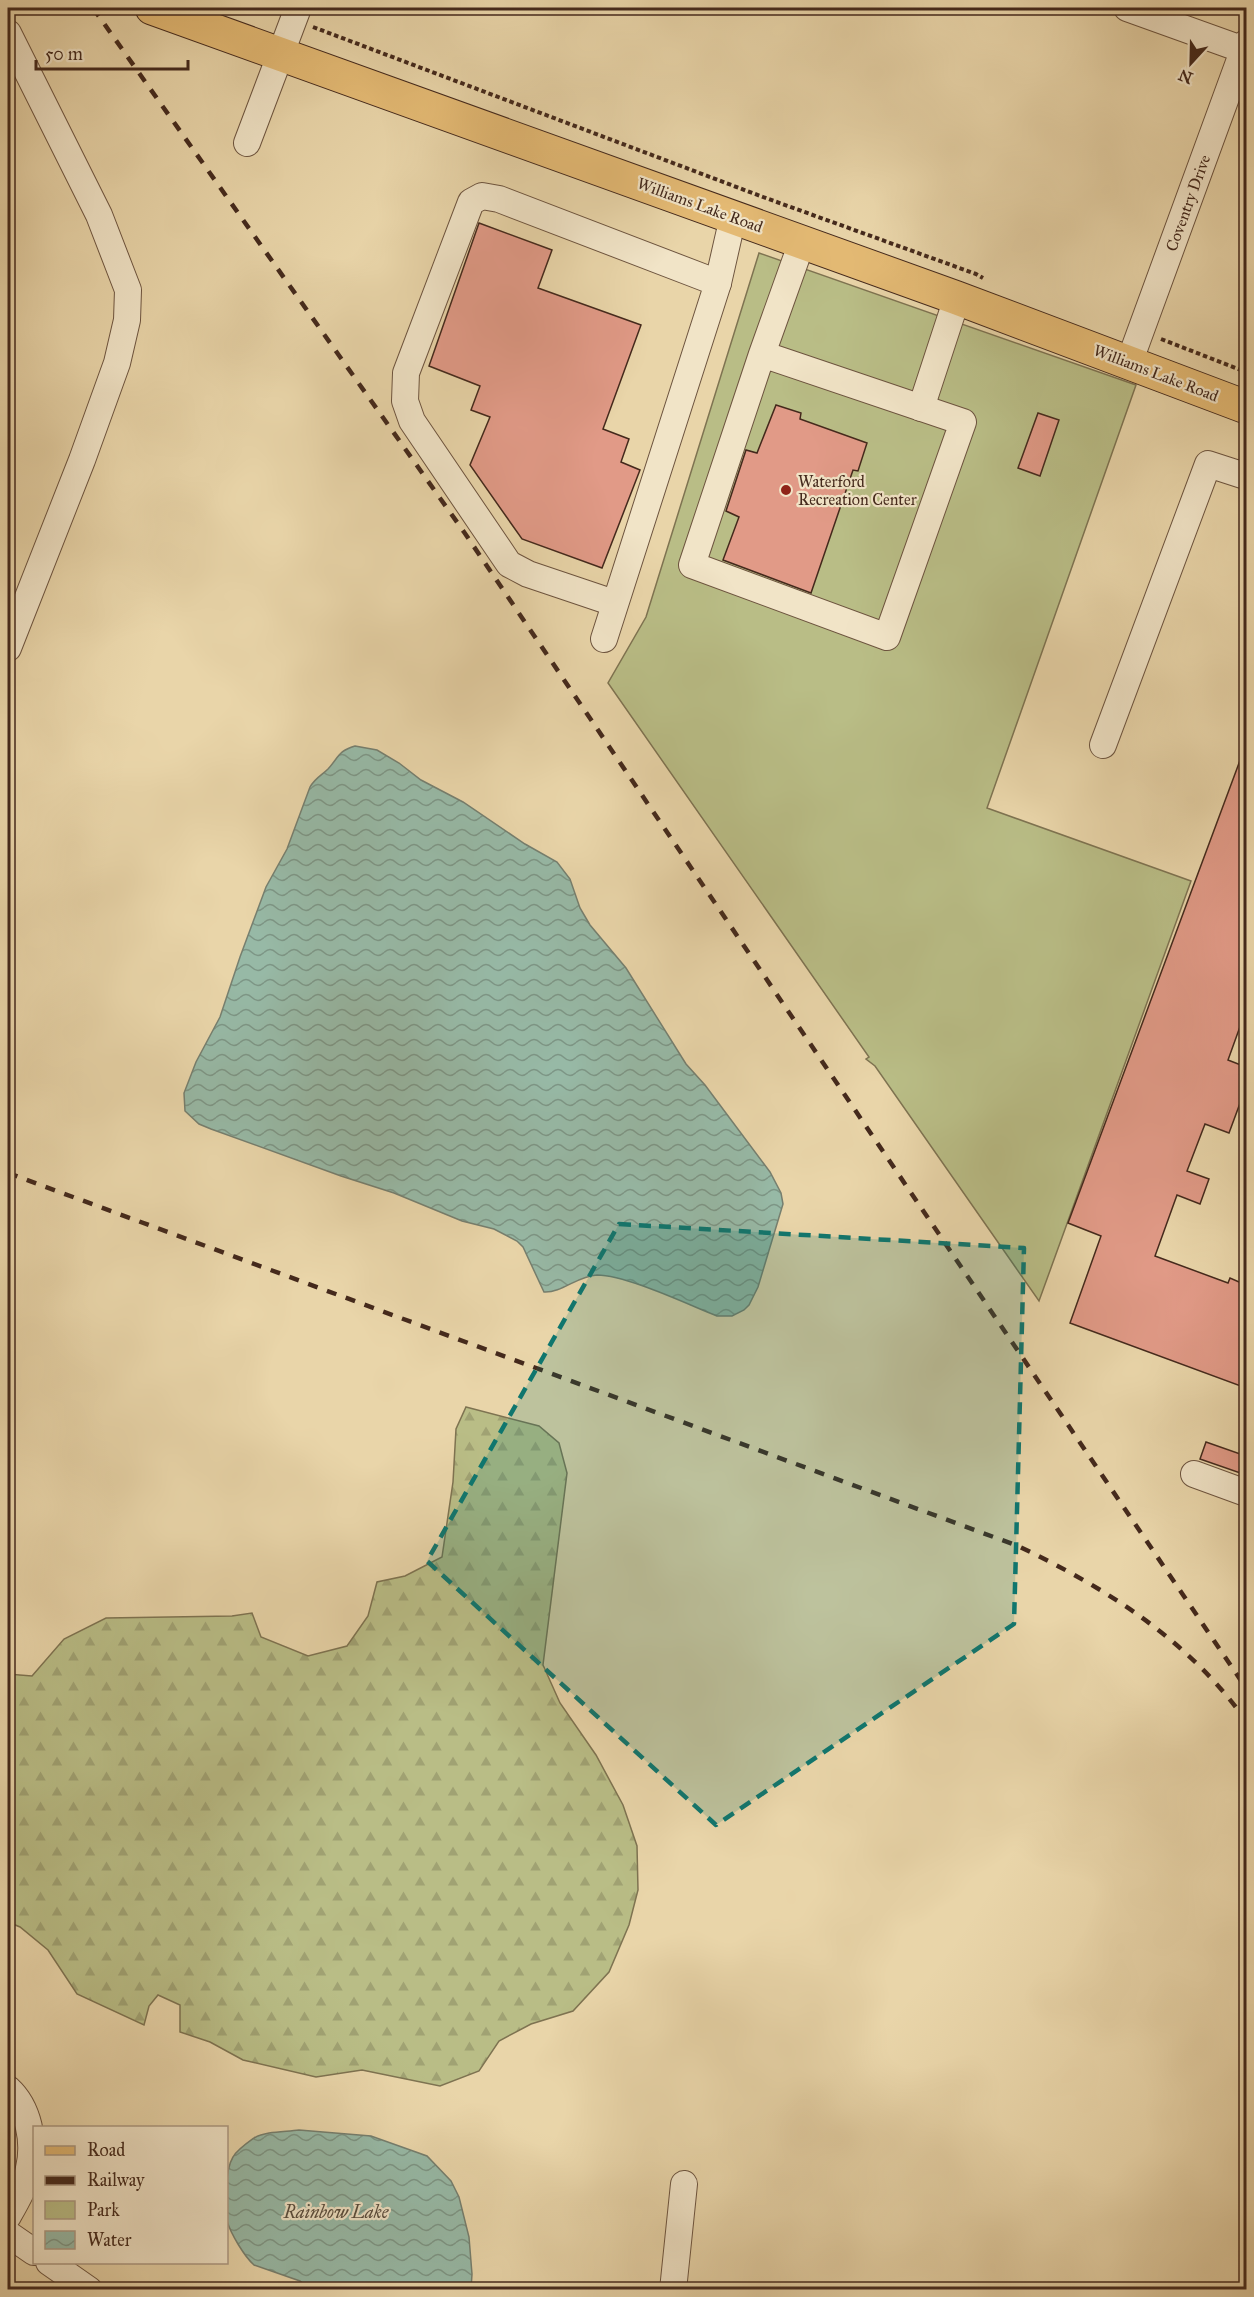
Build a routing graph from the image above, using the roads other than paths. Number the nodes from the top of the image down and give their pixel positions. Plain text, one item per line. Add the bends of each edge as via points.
1 (152, 8) edge
2 (298, 8) edge
3 (1128, 8) edge
4 (8, 33) edge
5 (1245, 46) edge
6 (282, 53) junction
7 (247, 143) dead end
8 (733, 218) junction
9 (801, 242) junction
10 (718, 283) junction
11 (957, 298) junction
12 (762, 354) junction
13 (1129, 363) junction
14 (1246, 407) edge
15 (921, 408) junction
16 (1246, 471) edge
17 (614, 603) junction
18 (604, 639) dead end
19 (8, 648) edge
20 (1103, 745) dead end
21 (1194, 1474) dead end
22 (1246, 1493) edge
23 (8, 2090) edge
24 (684, 2184) dead end
25 (8, 2216) edge
26 (8, 2234) edge
27 (33, 2251) edge
28 (53, 2264) edge
29 (89, 2289) edge
30 (673, 2289) edge

1 - 6 main road, Williams Lake Road
2 - 6 street
3 - 5 street
4 - 19 street via 99,215 128,290 127,320 117,363
5 - 13 street, Coventry Drive
6 - 7 street
6 - 8 main road, Williams Lake Road
8 - 9 main road, Williams Lake Road
8 - 10 street
9 - 11 main road, Williams Lake Road
9 - 12 street
10 - 17 street
10 - 17 street via 482,196 471,202 406,373 405,401 412,421 509,564
11 - 13 main road, Williams Lake Road
11 - 15 street
12 - 15 street
12 - 15 street via 692,565 887,637 963,422
13 - 14 main road, Williams Lake Road
16 - 20 street via 1245,476 1208,464
17 - 18 street
21 - 22 street
23 - 25 street via 24,2110 31,2140 29,2168
24 - 30 street
26 - 27 street
28 - 29 street

